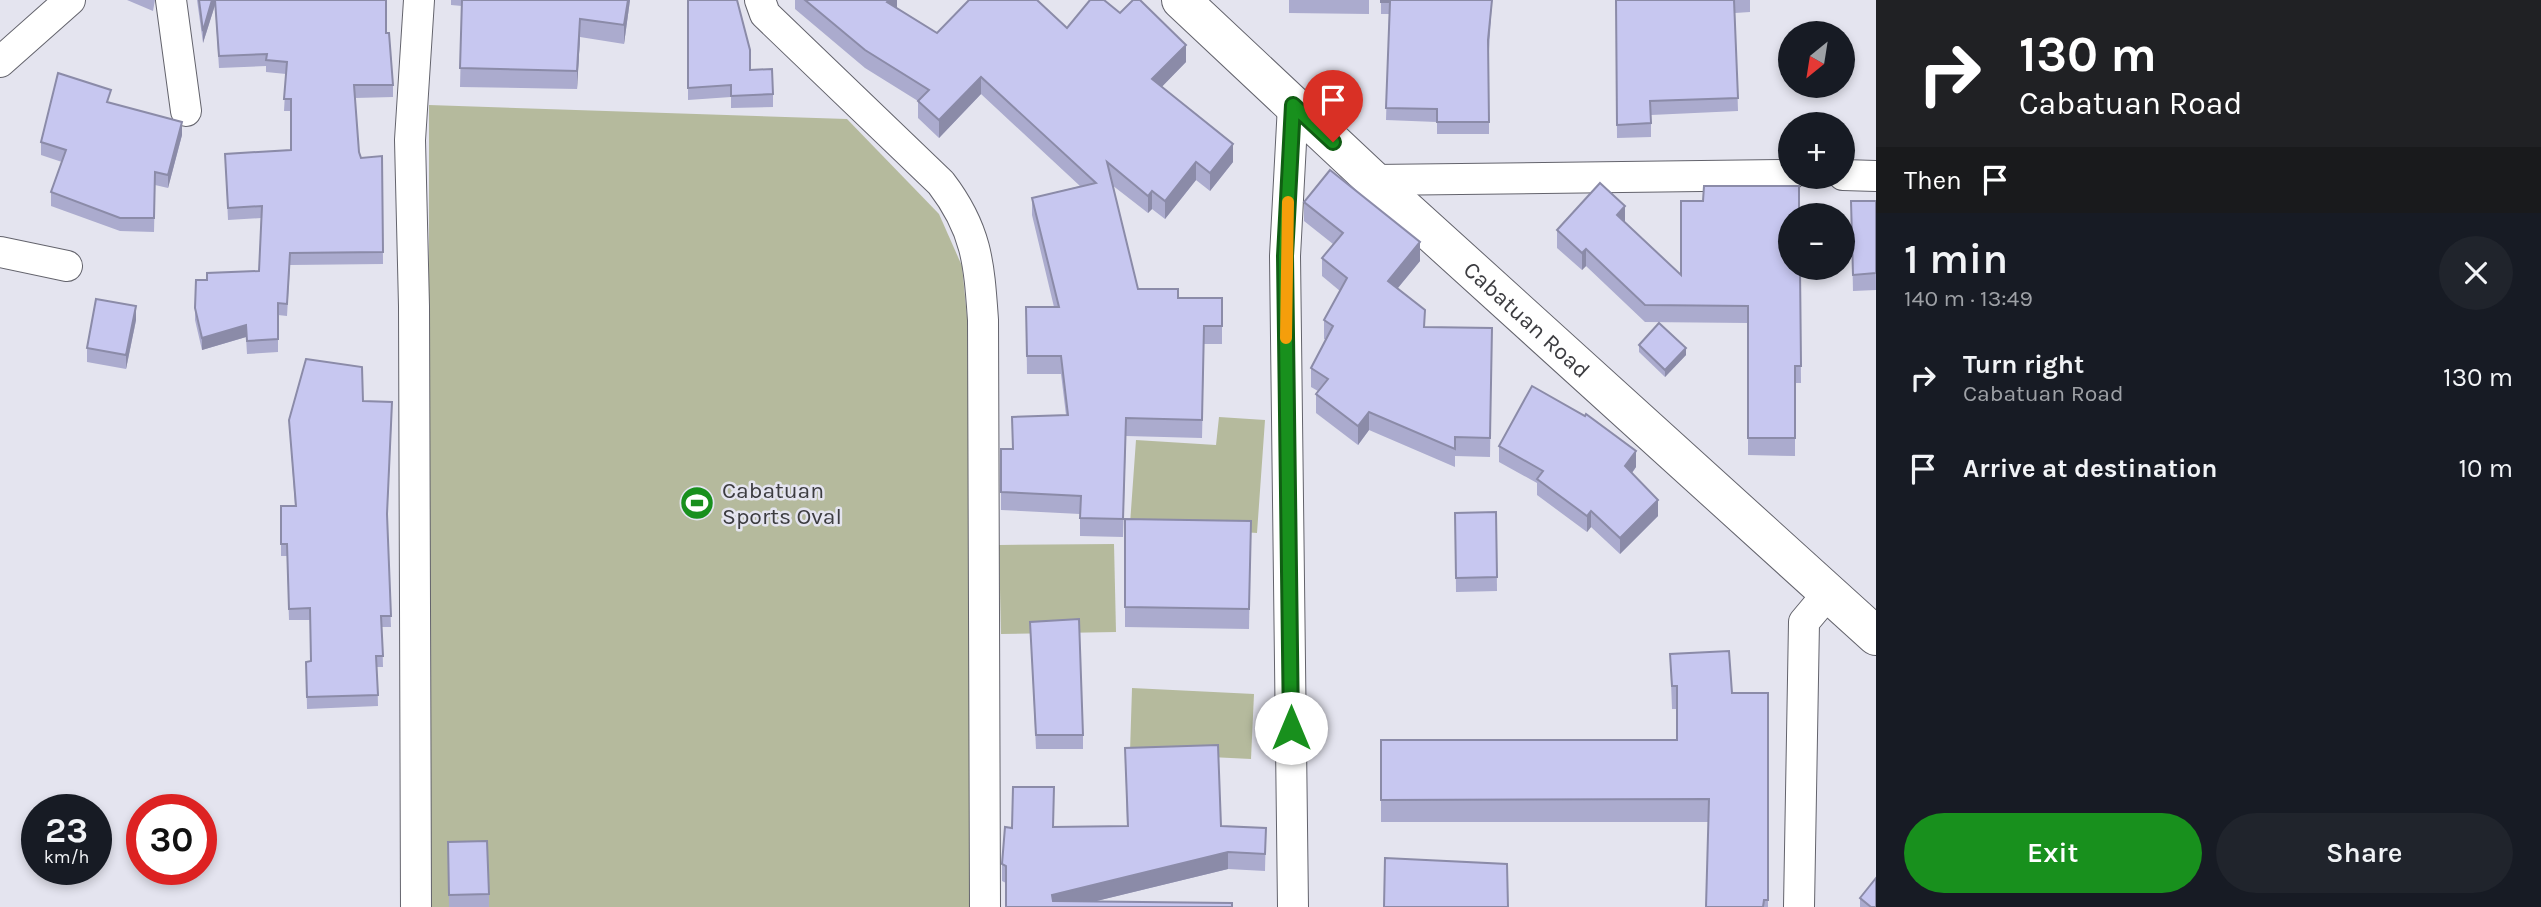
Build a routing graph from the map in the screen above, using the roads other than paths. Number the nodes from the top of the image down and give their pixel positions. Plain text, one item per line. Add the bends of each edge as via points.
1 (70, 0) edge
2 (171, 0) edge
3 (419, 0) edge
4 (760, 0) edge
5 (1181, 0) edge
6 (0, 62) edge
7 (1293, 105) junction
8 (186, 111) dead end
9 (1778, 175) edge
10 (1855, 175) edge
11 (1876, 176) edge
12 (1373, 180) junction
13 (0, 252) edge
14 (67, 266) dead end
15 (1830, 591) junction
16 (1876, 636) edge
17 (416, 907) edge
18 (985, 907) edge
19 (1293, 907) edge
20 (1799, 907) edge

1 - 6 street
2 - 8 street
3 - 17 street via 410,140
4 - 18 street via 765,13 941,183 961,209 974,244 983,320
5 - 7 highway, Cabatuan Road
7 - 12 highway, Cabatuan Road
7 - 19 street via 1285,256
9 - 12 street
10 - 11 street
12 - 15 highway, Cabatuan Road
13 - 14 street
15 - 16 highway, Cabatuan Road
15 - 20 street via 1804,622

